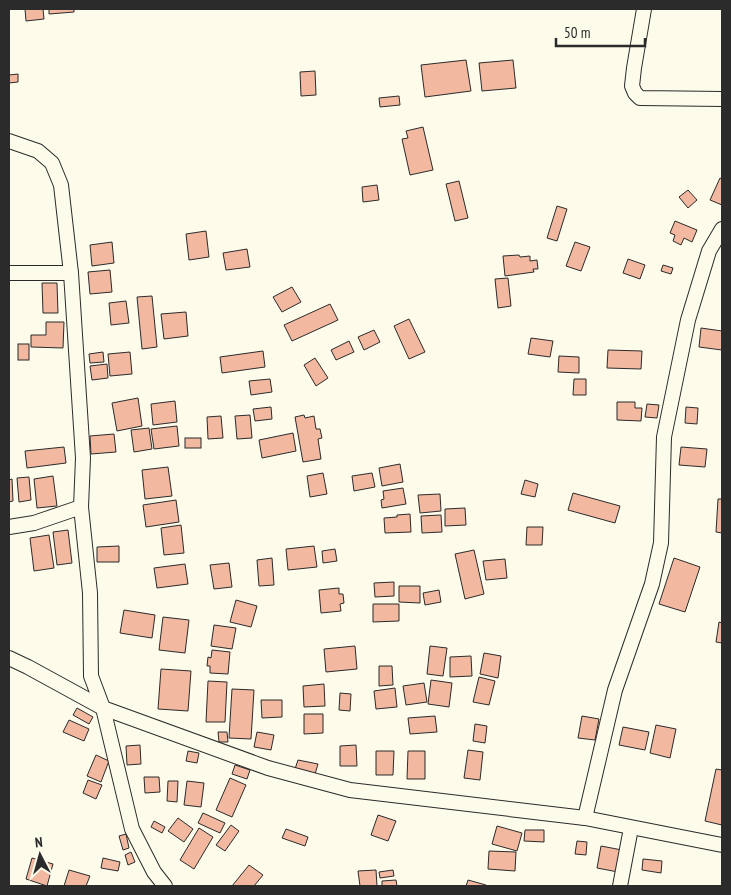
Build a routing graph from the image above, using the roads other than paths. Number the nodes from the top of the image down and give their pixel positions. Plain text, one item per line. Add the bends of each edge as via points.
1 (644, 9) edge
2 (722, 99) edge
3 (9, 140) edge
4 (722, 229) edge
5 (9, 273) edge
6 (71, 273) junction
7 (81, 507) junction
8 (9, 527) edge
9 (9, 658) edge
10 (103, 708) junction
11 (585, 818) junction
12 (631, 828) junction
13 (722, 845) edge
14 (165, 886) edge
15 (620, 886) edge

1 - 2 street via 632,86 635,93 640,98
3 - 6 street via 38,151 52,163 61,184
4 - 11 street via 709,251 688,320 664,437 661,543 652,584 615,690
5 - 6 street
6 - 7 street via 83,458
7 - 8 street via 34,523
7 - 10 street via 90,593 91,676
9 - 10 street
10 - 11 street via 268,768 350,790
10 - 14 street via 132,829 154,872
11 - 12 street
12 - 13 street
12 - 15 street

